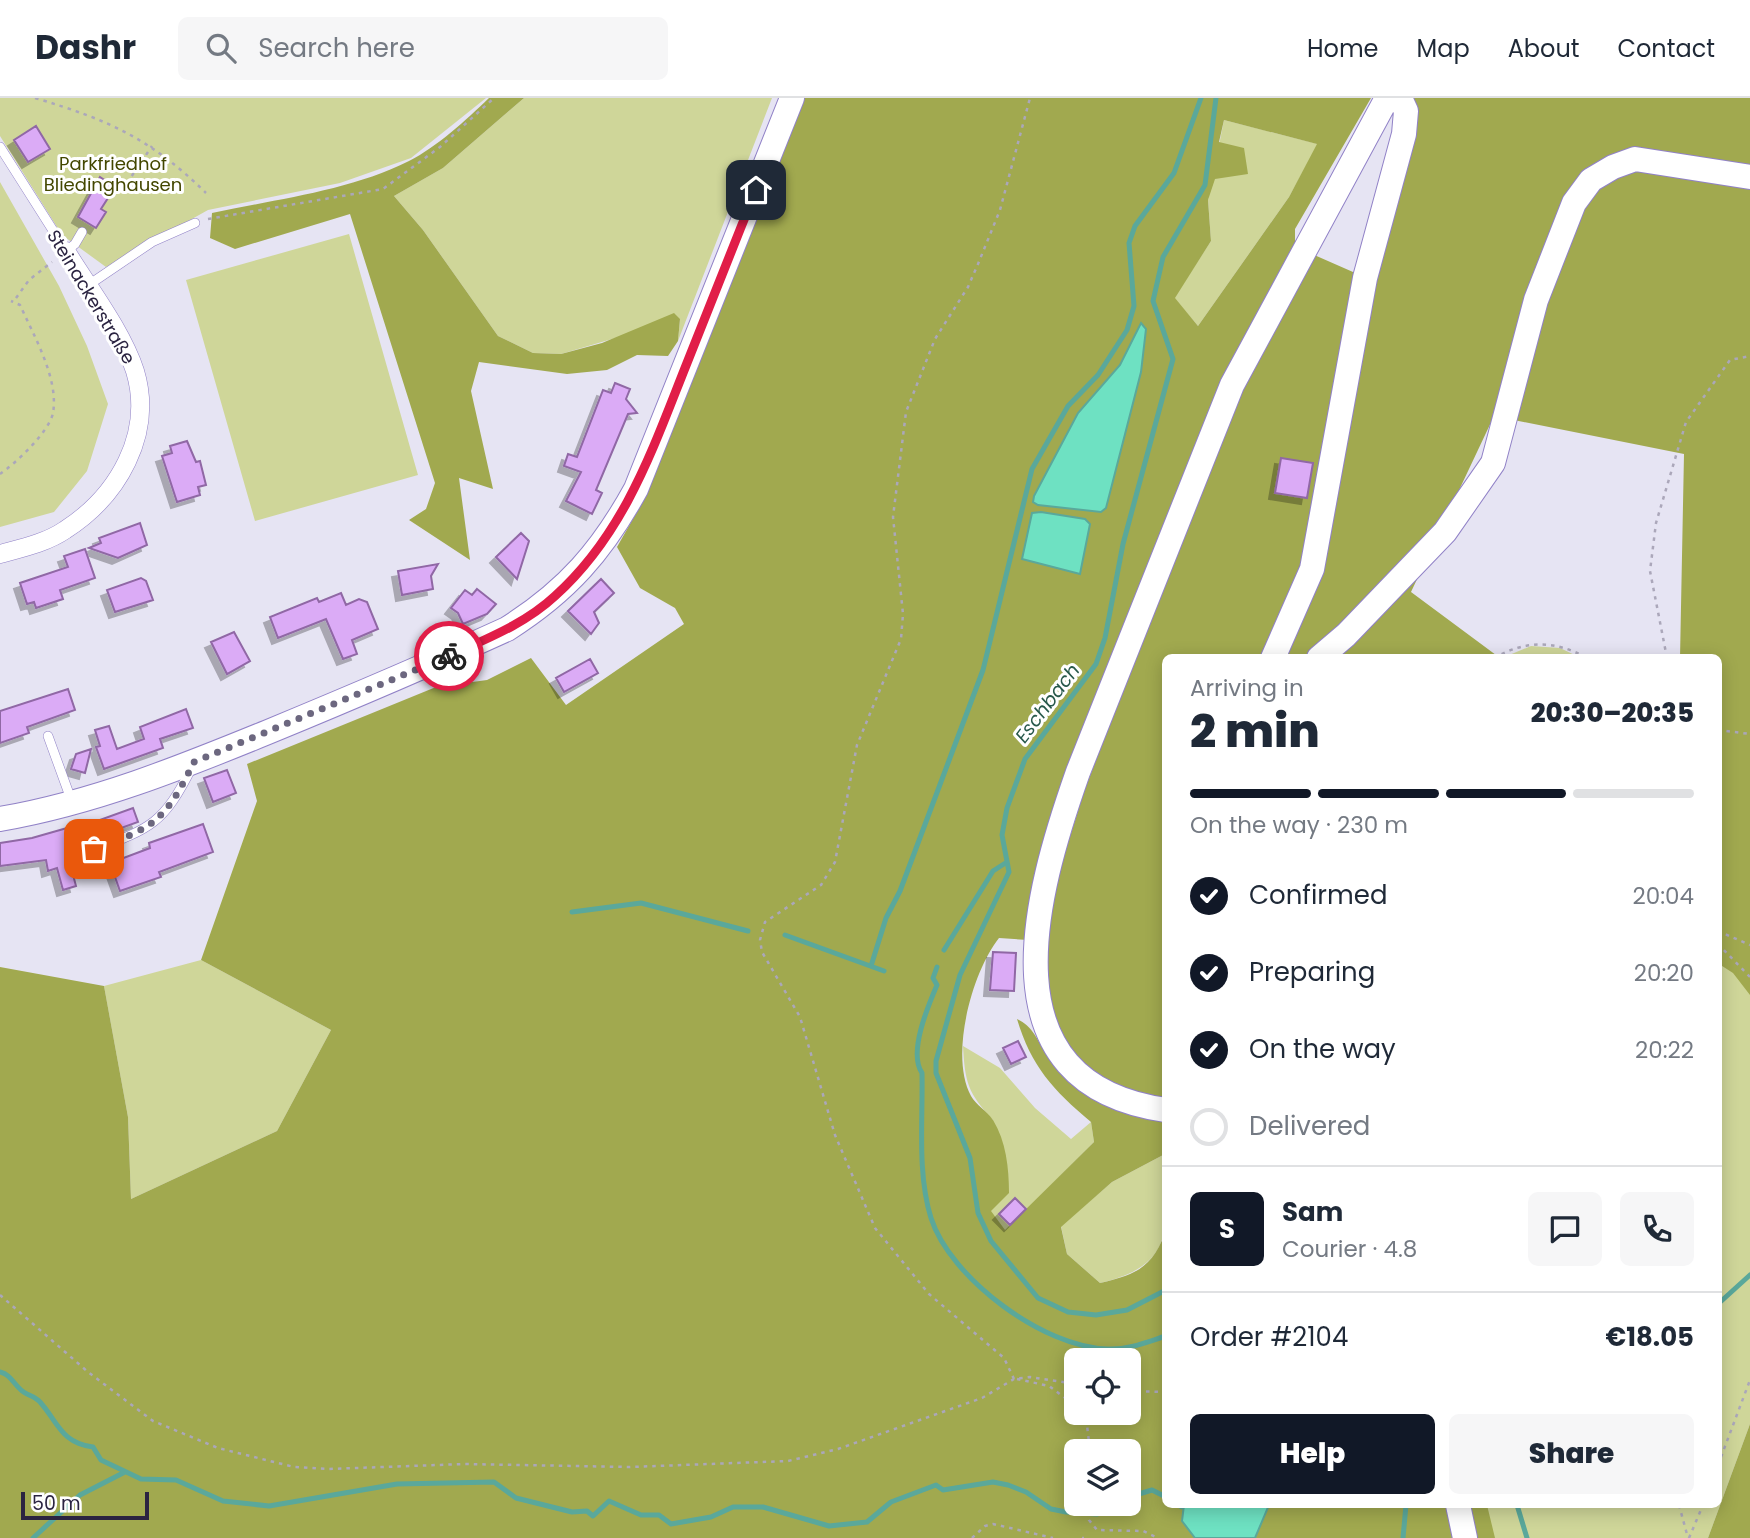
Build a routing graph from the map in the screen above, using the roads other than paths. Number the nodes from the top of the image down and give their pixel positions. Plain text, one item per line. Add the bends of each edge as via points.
1 (792, 98) edge
2 (1387, 98) edge
3 (1400, 98) edge
4 (0, 147) edge
5 (1750, 177) edge
6 (195, 223) road end
7 (82, 232) dead end
8 (66, 251) junction
9 (87, 286) junction
10 (0, 554) edge
11 (1275, 654) edge
12 (1324, 654) edge
13 (48, 736) dead end
14 (194, 762) junction
15 (72, 803) junction
16 (0, 819) edge
17 (94, 849) dead end
18 (1162, 1109) edge
19 (1459, 1508) edge
20 (1465, 1538) edge

1 - 14 main road via 636,489 588,564 554,598 508,629
2 - 18 main road via 1232,385 1083,761 1045,880 1035,981 1041,1017 1052,1042 1071,1066 1098,1088 1129,1103
3 - 11 main road via 1406,111 1404,134 1365,278 1312,569
4 - 8 lane, Steinackerstraße
5 - 12 main road via 1634,159 1591,180 1574,203 1536,300 1493,463 1445,532
6 - 9 lane via 152,242
7 - 8 lane
8 - 9 street, Steinackerstraße
9 - 10 street, Steinackerstraße via 134,370 140,394 135,445 124,469 87,514 63,532
13 - 15 lane
14 - 15 main road
14 - 17 lane via 182,787 149,828
15 - 16 main road
19 - 20 main road

